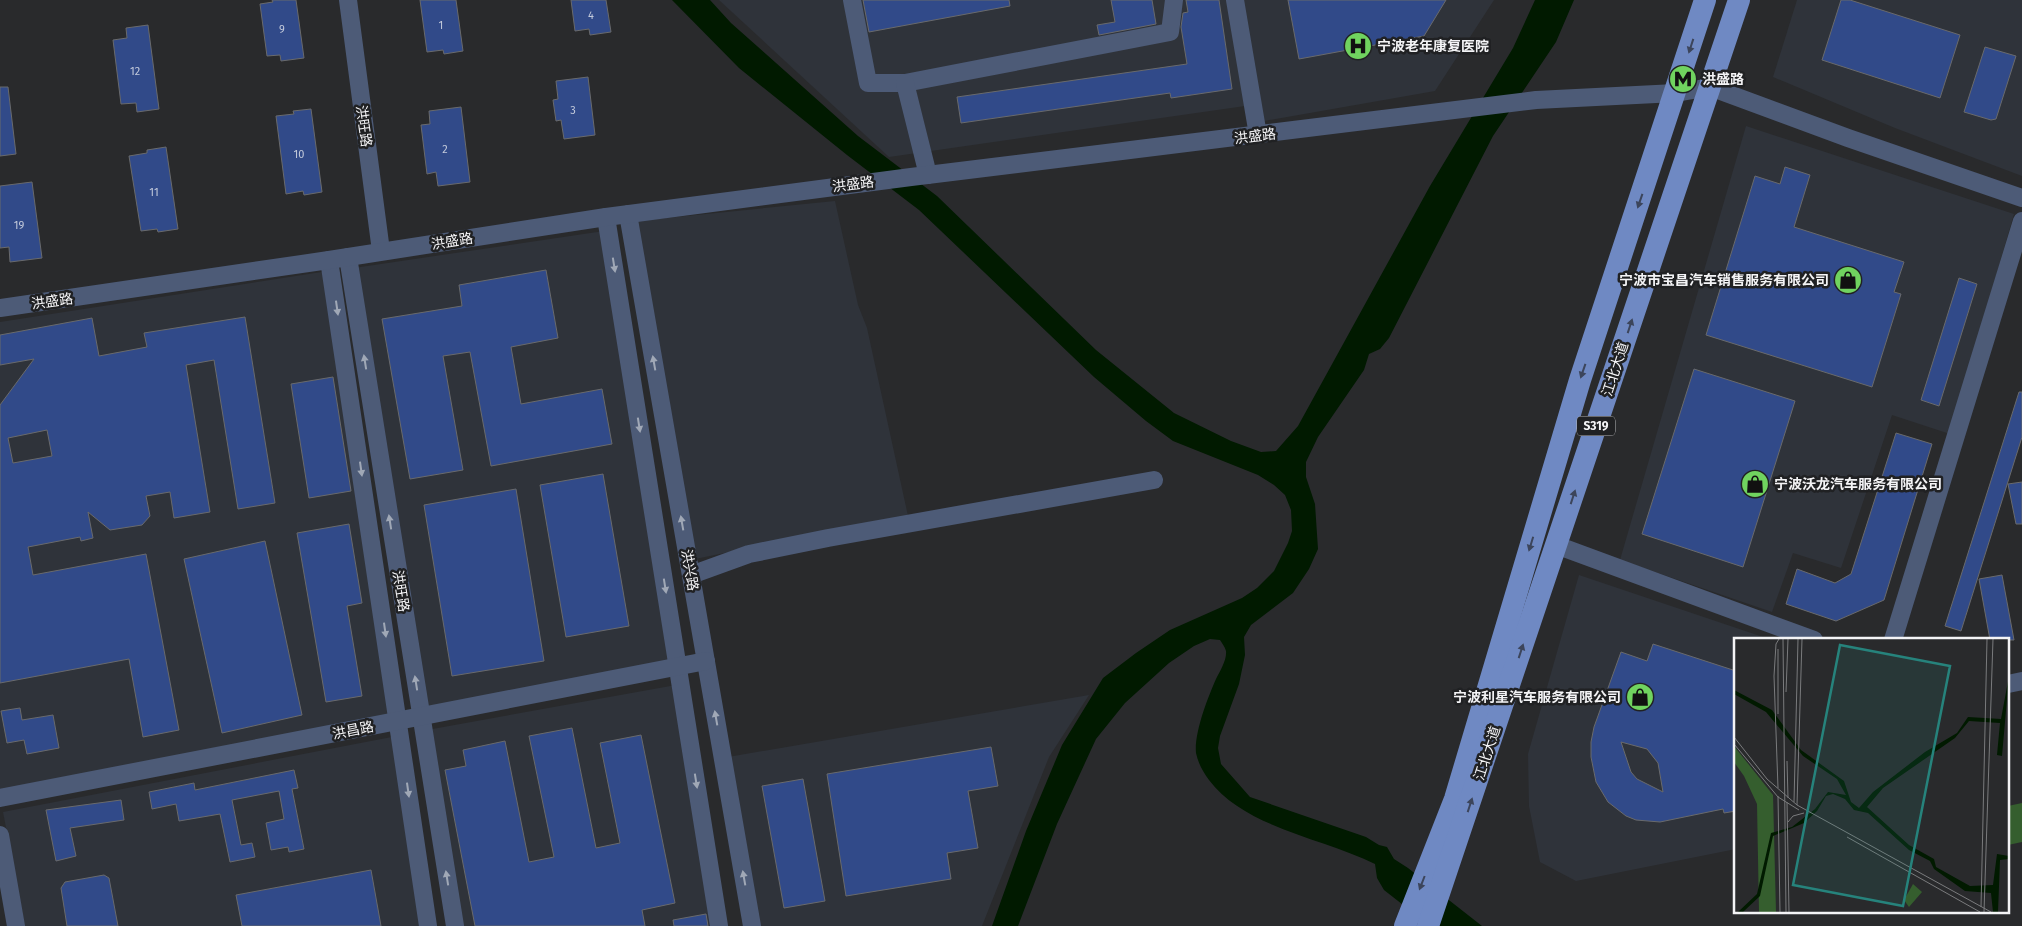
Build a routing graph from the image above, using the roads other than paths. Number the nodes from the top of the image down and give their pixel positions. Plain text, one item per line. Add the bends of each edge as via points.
1 (348, 0) edge
2 (852, 0) edge
3 (1174, 0) edge
4 (1235, 0) edge
5 (1705, 0) edge
6 (1739, 0) edge
7 (905, 83) junction
8 (1710, 87) junction
9 (1676, 93) junction
10 (1258, 135) junction
11 (920, 176) junction
12 (2022, 198) edge
13 (628, 214) junction
14 (606, 217) junction
15 (2022, 221) edge
16 (381, 252) junction
17 (348, 257) junction
18 (329, 260) junction
19 (0, 308) edge
20 (1154, 480) dead end
21 (1556, 545) junction
22 (691, 575) junction
23 (1809, 638) edge
24 (1894, 638) edge
25 (706, 661) junction
26 (678, 666) junction
27 (421, 716) junction
28 (398, 721) junction
29 (0, 798) edge
30 (0, 835) edge
31 (1446, 846) junction
32 (16, 926) edge
33 (428, 926) edge
34 (454, 926) edge
35 (719, 926) edge
36 (752, 926) edge
37 (1405, 926) edge
38 (1428, 926) edge

1 - 16 street, 洪旺路
2 - 7 street via 868,82
3 - 7 street via 1170,32
4 - 10 street
5 -> 9 main road, 江北大道 / S319
6 - 8 main road, 江北大道 / S319
7 - 11 street
8 - 9 street, 洪盛路
8 - 12 street
21 -> 8 main road, 江北大道 / S319
9 - 10 street, 洪盛路 via 1536,100
9 -> 31 main road, 江北大道 / S319 via 1580,380 1455,799
10 - 11 street, 洪盛路
11 - 13 street, 洪盛路
13 - 14 street, 洪盛路
22 -> 13 street, 洪兴路
14 - 16 street, 洪盛路
14 -> 26 street, 洪兴路
15 - 24 street
16 - 17 street, 洪盛路
17 - 18 street, 洪盛路
27 -> 17 street, 洪旺路
18 - 19 street, 洪盛路
18 -> 28 street, 洪旺路
20 - 22 street via 757,552
21 - 23 street
31 -> 21 main road, 江北大道 / S319
22 - 25 street, 洪兴路
25 - 26 street, 洪昌路
36 -> 25 street, 洪兴路
26 - 27 street, 洪昌路
26 -> 35 street, 洪兴路
27 - 28 street, 洪昌路
34 -> 27 street, 洪旺路
28 - 29 street, 洪昌路
28 -> 33 street, 洪旺路
30 - 32 street
31 -> 37 main road
31 - 38 main road

